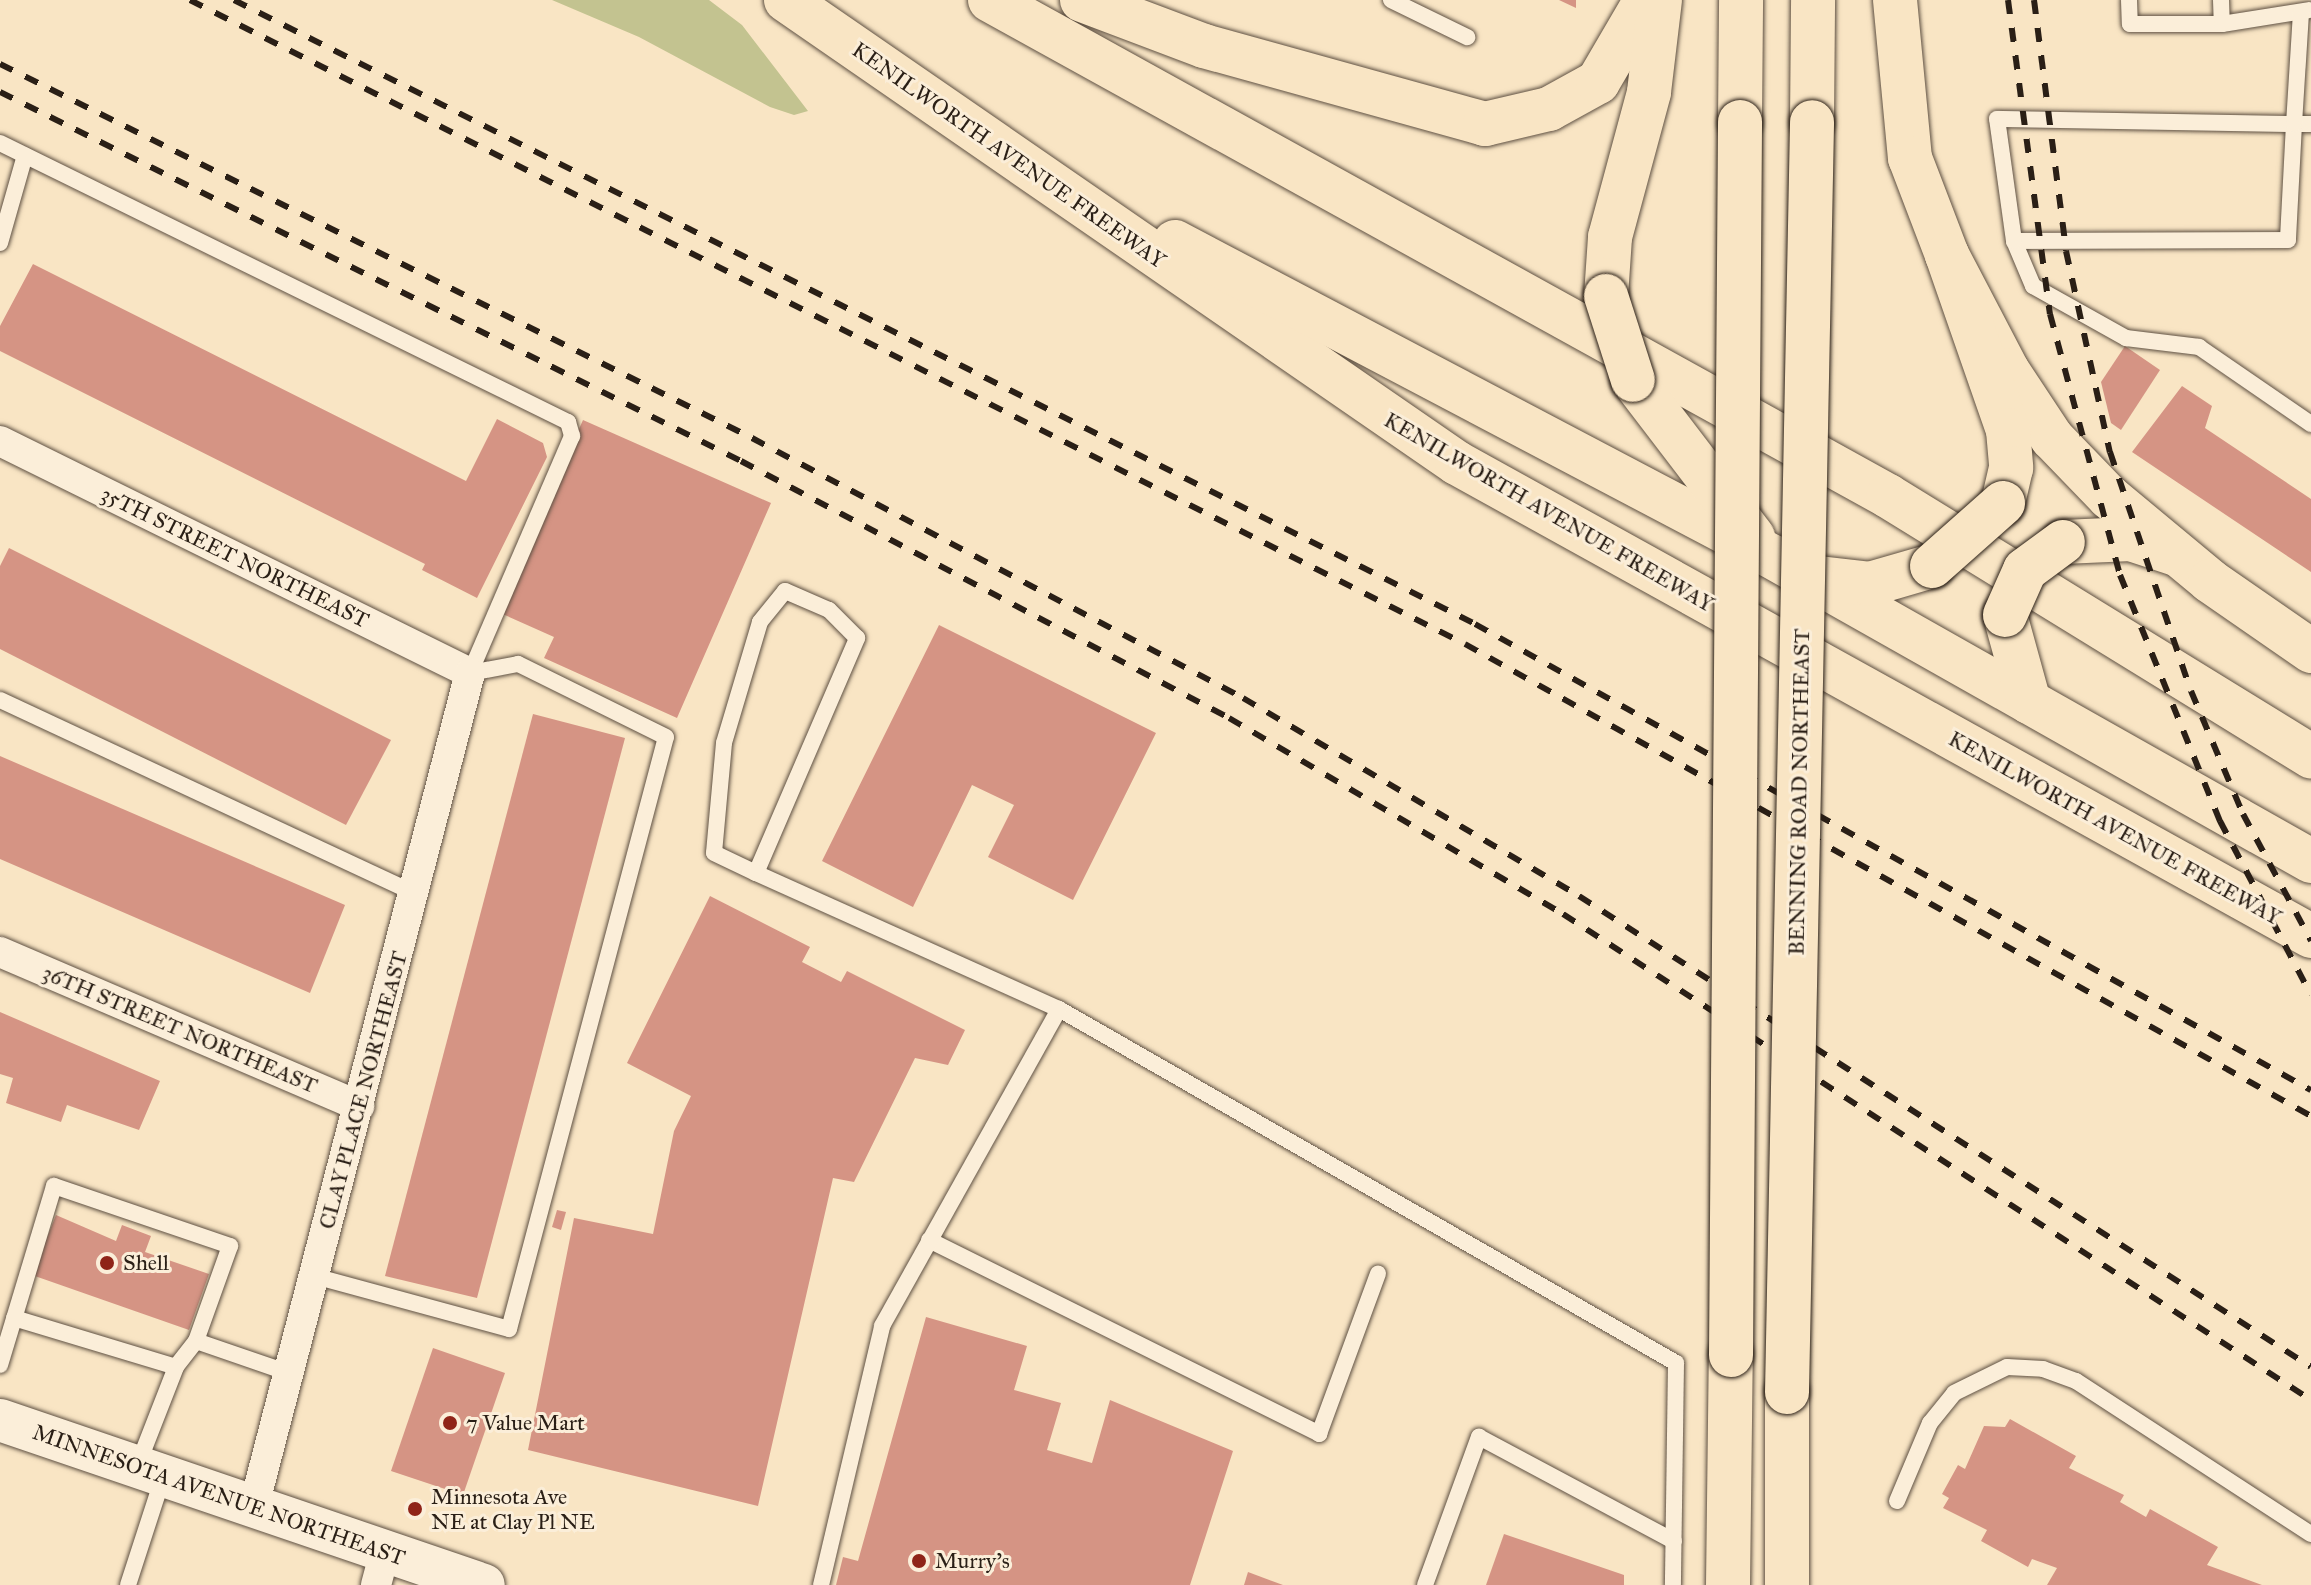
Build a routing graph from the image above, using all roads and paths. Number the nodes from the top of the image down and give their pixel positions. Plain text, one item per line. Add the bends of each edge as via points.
1 (786, 0) edge
2 (990, 0) edge
3 (1082, 0) edge
4 (1391, 0) edge
5 (1646, 0) edge
6 (1660, 0) edge
7 (1741, 0) edge
8 (1813, 0) edge
9 (1895, 0) edge
10 (2129, 0) edge
11 (2221, 0) edge
12 (2306, 11) edge
13 (2222, 24) junction
14 (1467, 37) dead end
15 (2302, 124) edge
16 (983, 137) junction
17 (0, 143) edge
18 (25, 155) junction
19 (2014, 241) junction
20 (0, 243) edge
21 (1947, 255) junction
22 (2311, 424) edge
23 (0, 441) edge
24 (2176, 554) junction
25 (1771, 556) junction
26 (1808, 577) junction
27 (2311, 651) edge
28 (470, 673) junction
29 (0, 700) edge
30 (2029, 702) junction
31 (2311, 756) edge
32 (2311, 861) edge
33 (756, 873) junction
34 (413, 893) junction
35 (2311, 936) edge
36 (0, 952) edge
37 (1059, 1009) junction
38 (359, 1106) junction
39 (929, 1240) junction
40 (1378, 1274) dead end
41 (314, 1276) junction
42 (14, 1318) junction
43 (196, 1341) junction
44 (0, 1365) edge
45 (176, 1367) junction
46 (289, 1373) junction
47 (3, 1429) edge
48 (150, 1471) junction
49 (1897, 1501) dead end
50 (254, 1506) junction
51 (2311, 1534) edge
52 (1674, 1541) junction
53 (381, 1568) edge
54 (128, 1585) edge
55 (484, 1585) edge
56 (821, 1585) edge
57 (1425, 1585) edge
58 (1673, 1585) edge
59 (1728, 1585) edge
60 (1787, 1585) edge

1 - 16 main road, KENILWORTH AVENUE FREEWAY
2 - 31 main road via 1888,496
3 - 5 main road via 1204,46 1485,124 1549,109 1598,82
4 - 14 lane
6 - 25 main road, bridge via 1649,92 1610,237 1606,296 1633,380
7 - 59 main road, bridge
8 - 60 main road, BENNING ROAD NORTHEAST, bridge
9 - 21 main road via 1910,158
10 - 13 lane via 2130,24
11 - 13 lane
12 - 13 lane
12 - 15 lane
15 - 19 lane via 2288,240
15 - 19 lane via 1997,119
16 - 25 main road
16 - 35 main road, KENILWORTH AVENUE FREEWAY via 1457,463
17 - 18 lane
18 - 20 lane
18 - 28 lane via 568,422 572,436
19 - 22 lane via 2033,286 2126,338 2199,347
21 - 24 main road via 2052,438
21 - 26 main road, bridge via 2008,430 2011,468 2003,503 1932,566 1870,584
23 - 28 street, 35TH STREET NORTHEAST
24 - 27 main road
24 - 30 main road, bridge via 2131,539 2063,542 2025,570 2005,615
25 - 26 main road
26 - 30 main road
28 - 34 street, CLAY PLACE NORTHEAST
28 - 41 lane via 518,664 666,737 509,1329
29 - 34 lane
30 - 32 main road
33 - 33 lane via 714,853 724,743 760,622 785,591 829,610 857,638
33 - 37 lane
34 - 38 street, CLAY PLACE NORTHEAST
36 - 38 street, 36TH STREET NORTHEAST
37 - 39 lane
37 - 52 lane via 1676,1363
38 - 41 street, CLAY PLACE NORTHEAST
39 - 40 lane via 1319,1434
39 - 56 lane via 882,1326
41 - 46 street, CLAY PLACE NORTHEAST
42 - 43 lane via 54,1186 230,1246
42 - 44 lane
42 - 45 lane
43 - 45 lane
43 - 46 lane
45 - 48 lane
46 - 50 street, CLAY PLACE NORTHEAST
47 - 48 main road, MINNESOTA AVENUE NORTHEAST
48 - 50 main road, MINNESOTA AVENUE NORTHEAST
48 - 54 lane
49 - 51 lane via 1930,1423 1954,1393 2007,1367 2043,1369 2076,1381
50 - 53 main road, MINNESOTA AVENUE NORTHEAST
52 - 57 lane via 1479,1437
52 - 58 lane
53 - 55 main road, MINNESOTA AVENUE NORTHEAST

